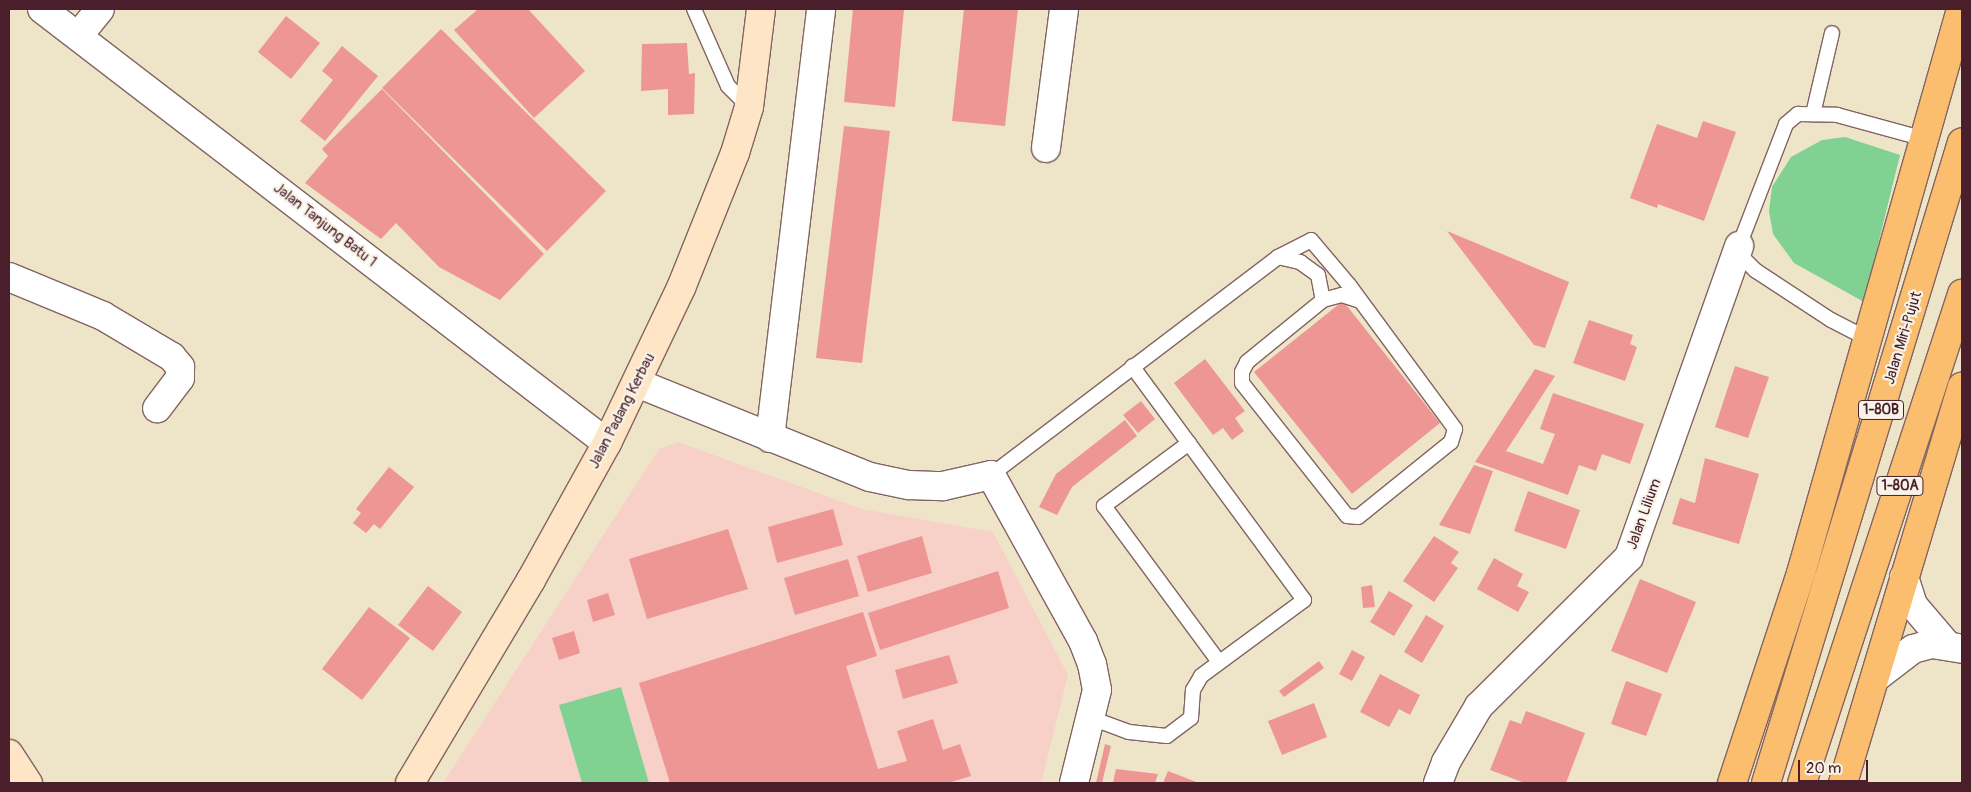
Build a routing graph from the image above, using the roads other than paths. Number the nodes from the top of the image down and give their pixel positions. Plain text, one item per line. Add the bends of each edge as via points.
1 (42, 9) edge
2 (100, 9) edge
3 (694, 9) edge
4 (761, 9) edge
5 (821, 9) edge
6 (1064, 9) edge
7 (1961, 9) edge
8 (1832, 33) dead end
9 (79, 35) junction
10 (749, 107) junction
11 (1814, 114) junction
12 (1925, 139) junction
13 (1962, 142) edge
14 (1046, 148) dead end
15 (1739, 246) junction
16 (1278, 257) junction
17 (9, 278) edge
18 (1962, 294) edge
19 (1323, 300) junction
20 (1360, 301) junction
21 (1868, 339) junction
22 (1132, 366) junction
23 (637, 383) junction
24 (1962, 386) edge
25 (157, 408) dead end
26 (770, 438) junction
27 (607, 443) junction
28 (1189, 443) junction
29 (991, 475) junction
30 (1904, 577) junction
31 (1955, 647) edge
32 (1219, 662) junction
33 (1874, 678) junction
34 (1091, 718) junction
35 (9, 754) edge
36 (28, 783) edge
37 (410, 783) edge
38 (1074, 783) edge
39 (1438, 783) edge
40 (1732, 783) edge
41 (1766, 783) edge
42 (1802, 783) edge
43 (1843, 783) edge

1 - 9 street, Jalan Tanjung Batu 1
2 - 9 street
3 - 10 lane via 728,86
4 - 10 street, Jalan Padang Kerbau
5 - 26 street
6 - 14 street
7 - 12 highway
8 - 11 lane
9 - 27 street, Jalan Tanjung Batu 1
10 - 23 street, Jalan Padang Kerbau via 710,217
11 - 12 lane via 1836,115
11 - 15 lane via 1798,114 1786,124
12 - 21 highway
13 - 41 highway, Jalan Miri-Pujut / 1-80B
15 - 21 lane via 1744,259 1756,272 1831,320
15 - 39 street, Jalan Lilium via 1629,557 1479,706 1446,762
16 - 19 lane via 1300,262 1318,275
16 - 20 lane via 1311,240
16 - 22 lane
17 - 25 street via 103,316 172,357 180,367 180,378
18 - 42 highway, 1-80A
19 - 20 lane via 1342,295
19 - 20 lane via 1248,362 1242,372 1242,383 1347,516 1352,518 1358,517 1451,442 1455,429
21 - 40 highway via 1801,573
22 - 28 lane
22 - 29 lane
23 - 26 street
23 - 27 street, Jalan Padang Kerbau
24 - 30 highway
26 - 29 street via 870,477 908,485 943,486
27 - 37 street, Jalan Padang Kerbau via 526,588
28 - 32 lane via 1104,506
28 - 32 lane via 1304,600
29 - 34 street via 1083,641 1092,664 1096,690
30 - 31 street via 1913,605
30 - 33 highway
31 - 33 street via 1932,644 1913,649
32 - 34 lane via 1201,676 1193,690 1191,718 1167,736 1129,732
33 - 43 highway
34 - 38 street
35 - 36 street

